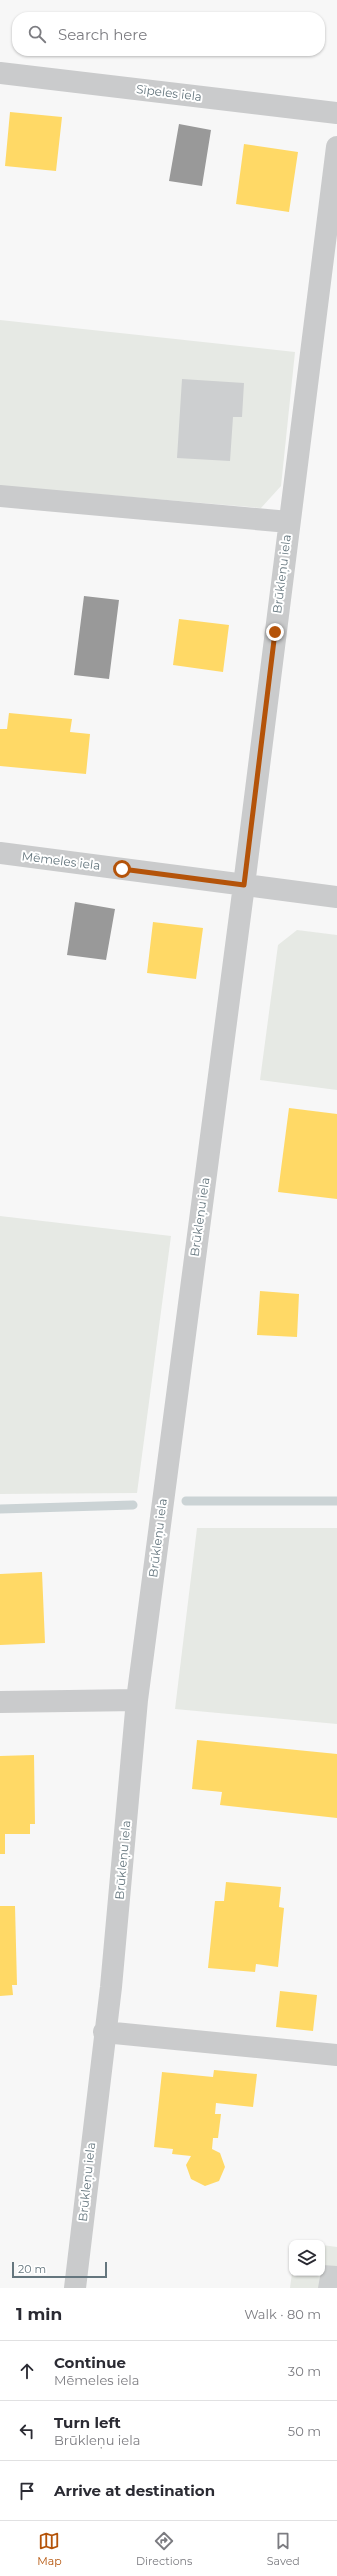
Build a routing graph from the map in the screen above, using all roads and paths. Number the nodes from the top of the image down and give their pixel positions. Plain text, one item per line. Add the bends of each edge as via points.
1 (0, 73) edge
2 (337, 113) edge
3 (337, 147) edge
4 (0, 496) edge
5 (288, 522) junction
6 (0, 853) edge
7 (244, 885) junction
8 (337, 897) edge
9 (137, 1700) junction
10 (0, 1702) edge
11 (104, 2032) junction
12 (337, 2055) edge
13 (76, 2288) edge

1 - 2 street, Sīpeles iela
3 - 5 street, Brūkleņu iela
4 - 5 street
5 - 7 street, Brūkleņu iela
6 - 7 street, Mēmeles iela
7 - 8 street, Mēmeles iela
7 - 9 street, Brūkleņu iela
9 - 10 street
9 - 11 street, Brūkleņu iela
11 - 12 street
11 - 13 street, Brūkleņu iela

